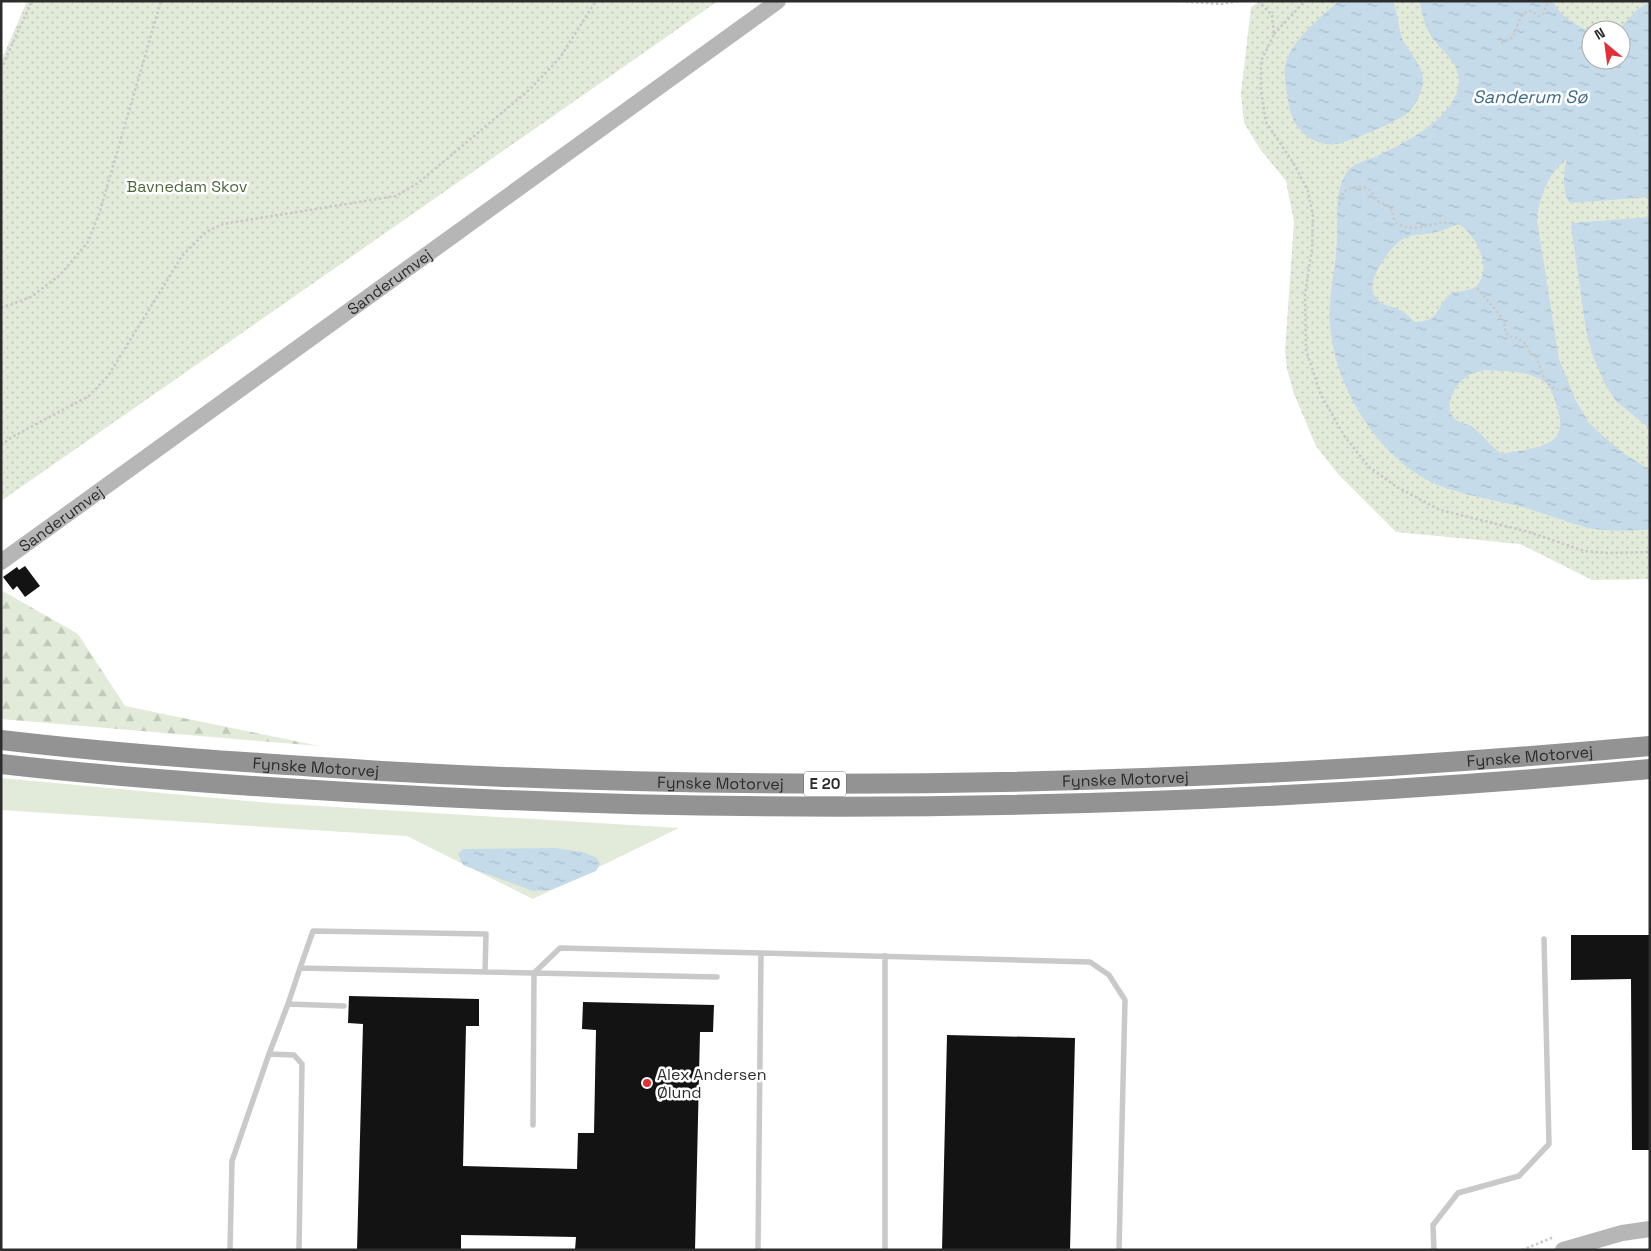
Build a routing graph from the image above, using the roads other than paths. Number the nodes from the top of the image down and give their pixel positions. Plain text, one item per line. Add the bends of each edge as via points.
1 (778, 1) edge
2 (1, 562) edge
3 (1, 740) edge
4 (1650, 746) edge
5 (1, 764) edge
6 (1650, 769) edge
7 (1544, 939) dead end
8 (761, 953) junction
9 (885, 956) junction
10 (300, 968) junction
11 (485, 972) junction
12 (534, 973) junction
13 (717, 977) dead end
14 (288, 1004) junction
15 (344, 1006) dead end
16 (269, 1054) junction
17 (533, 1125) dead end
18 (1650, 1229) edge
19 (230, 1250) edge
20 (299, 1250) edge
21 (758, 1250) edge
22 (884, 1250) edge
23 (1119, 1250) edge
24 (1434, 1250) edge
25 (1563, 1250) edge

1 - 2 street, Sanderumvej
3 - 4 highway, Fynske Motorvej / E 20 via 250,763 368,770 766,784 1080,781 1382,767
5 - 6 highway, Fynske Motorvej / E 20 via 258,787 602,804 768,807 1101,803 1383,791
7 - 24 lane via 1548,1144 1519,1176 1458,1193 1433,1225
8 - 9 lane
8 - 12 lane via 560,948
8 - 21 lane
9 - 22 lane
9 - 23 lane via 1090,962 1109,975 1125,1000
10 - 11 lane
10 - 11 lane via 313,931 486,934
10 - 14 lane
11 - 12 lane
12 - 13 lane
12 - 17 lane
14 - 15 lane
14 - 16 lane
16 - 19 lane via 232,1161
16 - 20 lane via 294,1055 302,1064
18 - 25 street via 1622,1233

